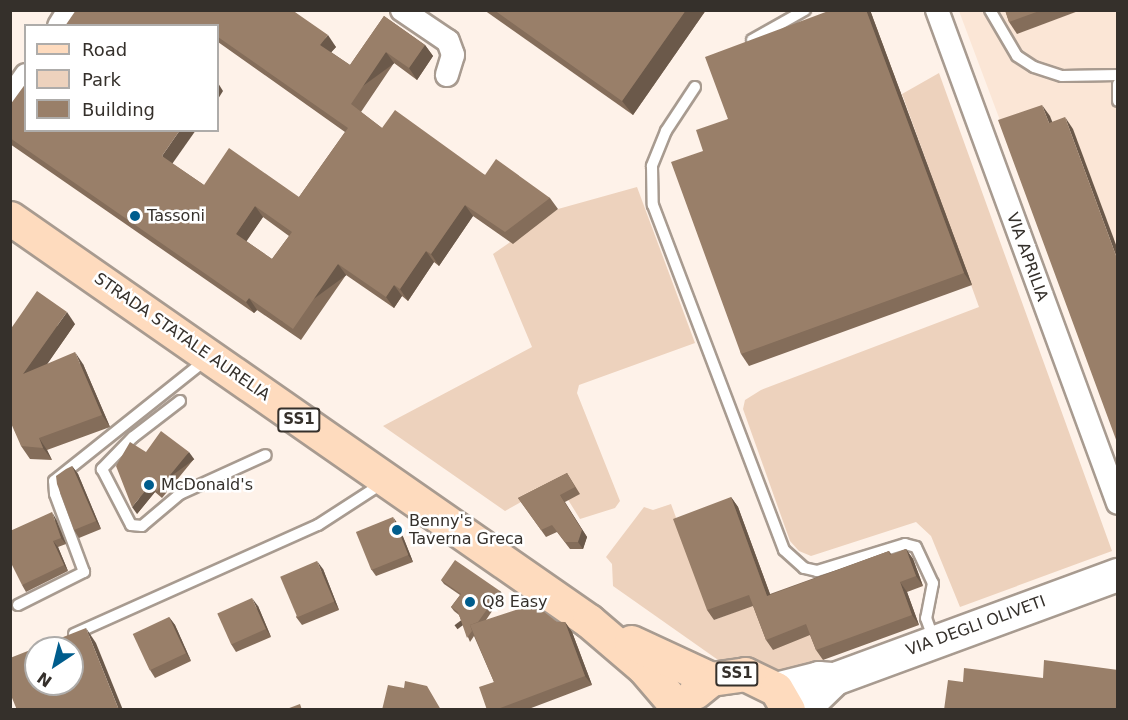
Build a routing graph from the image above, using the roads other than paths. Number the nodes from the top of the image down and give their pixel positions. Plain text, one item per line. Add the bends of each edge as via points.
1 (69, 10) edge
2 (402, 10) edge
3 (805, 10) edge
4 (990, 10) edge
5 (939, 11) edge
6 (60, 24) edge
7 (752, 40) edge
8 (447, 75) dead end
9 (1118, 75) edge
10 (24, 78) edge
11 (1118, 84) edge
12 (694, 87) dead end
13 (10, 98) edge
14 (1118, 101) edge
15 (10, 218) edge
16 (209, 357) junction
17 (180, 400) dead end
18 (266, 455) dead end
19 (387, 480) junction
20 (1118, 503) edge
21 (1118, 575) edge
22 (18, 605) dead end
23 (589, 621) junction
24 (68, 636) edge
25 (934, 640) junction
26 (711, 679) junction
27 (835, 679) junction
28 (782, 700) edge
29 (682, 710) edge
30 (803, 710) edge

1 - 6 street
2 - 8 street via 448,41 453,55
3 - 7 lane
4 - 9 lane via 1017,56 1034,67 1062,76
5 - 20 street, VIA APRILIA
10 - 13 street
11 - 14 lane
12 - 25 lane via 666,131 652,166 653,205 784,550 798,564 817,571 905,544 916,547 933,583 926,618
15 - 16 main road, STRADA STATALE AURELIA / SS1
16 - 19 main road, STRADA STATALE AURELIA / SS1
16 - 22 lane via 54,481 55,494 84,572
17 - 18 lane via 133,437 102,469 131,525 142,526 180,494
19 - 23 main road, STRADA STATALE AURELIA / SS1
19 - 24 lane via 318,525
21 - 25 main road, VIA DEGLI OLIVETI
23 - 26 main road, STRADA STATALE AURELIA / SS1
23 - 29 main road, STRADA STATALE AURELIA / SS1 via 644,669
25 - 27 main road, VIA DEGLI OLIVETI
26 - 28 main road, SS1 via 745,674
26 - 29 main road, STRADA STATALE AURELIA / SS1
27 - 28 main road, VIA DEGLI OLIVETI via 819,678
27 - 30 main road, VIA DEGLI OLIVETI

